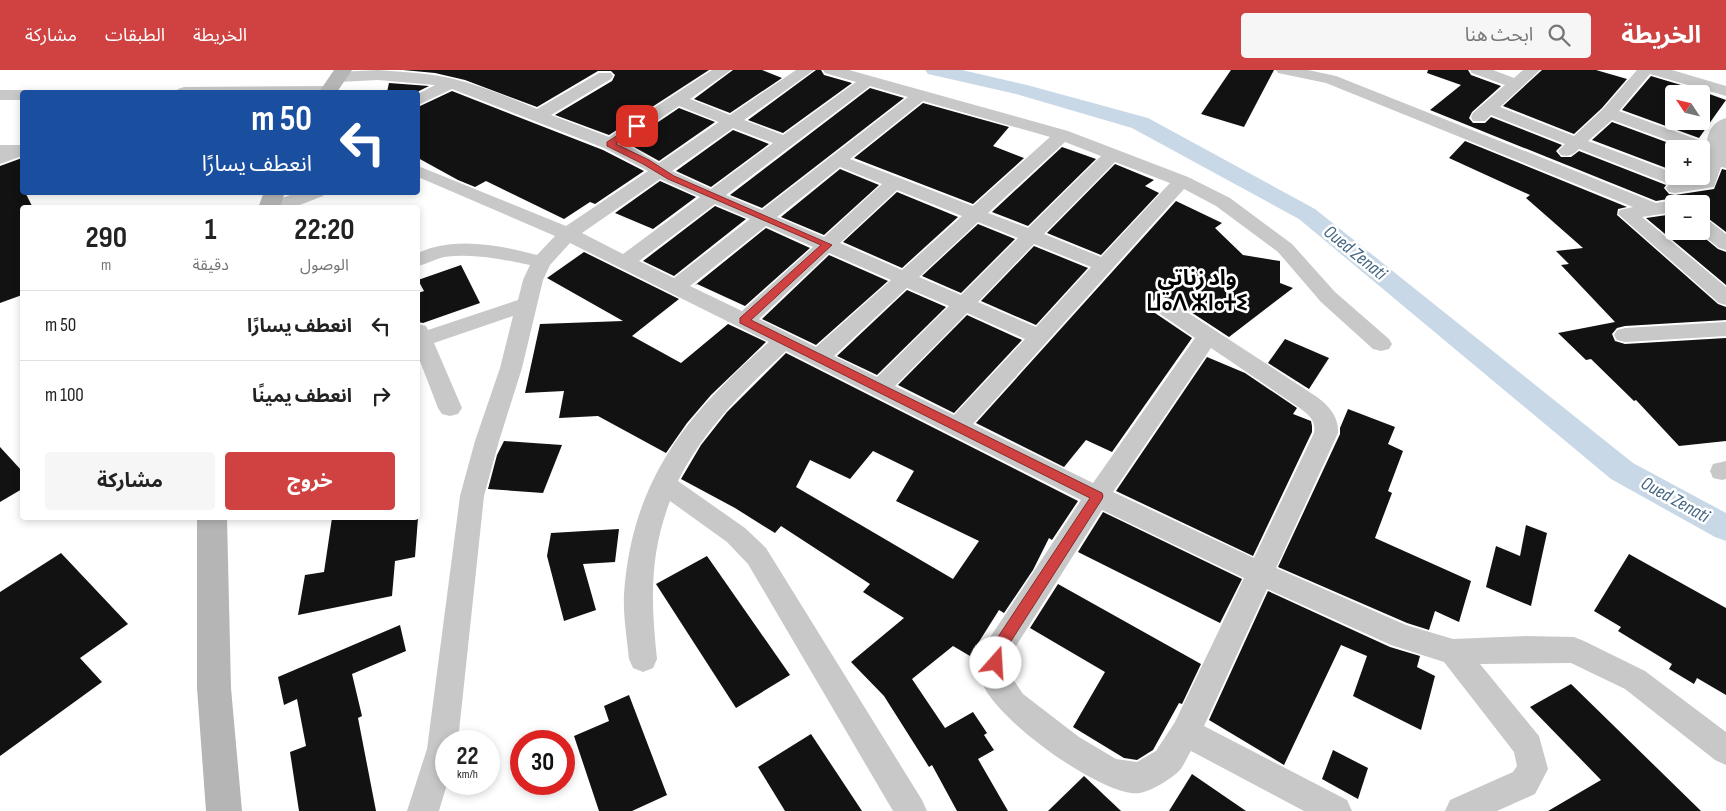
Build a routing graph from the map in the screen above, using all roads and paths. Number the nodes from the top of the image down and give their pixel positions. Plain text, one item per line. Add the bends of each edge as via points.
1 (723, 70) edge
2 (806, 70) edge
3 (831, 70) edge
4 (1284, 70) edge
5 (1478, 70) edge
6 (1532, 70) edge
7 (1645, 70) edge
8 (1654, 70) edge
9 (1700, 70) edge
10 (1336, 74) edge
11 (605, 76) dead end
12 (1726, 77) edge
13 (336, 80) edge
14 (867, 81) junction
15 (451, 82) junction
16 (1517, 84) junction
17 (209, 90) edge
18 (1726, 91) edge
19 (20, 95) edge
20 (920, 95) junction
21 (0, 96) edge
22 (420, 99) edge
23 (677, 100) junction
24 (1489, 109) junction
25 (1609, 113) junction
26 (539, 116) junction
27 (732, 121) junction
28 (1726, 123) edge
29 (1462, 132) junction
30 (1062, 136) junction
31 (785, 142) junction
32 (1577, 142) junction
33 (610, 144) junction
34 (0, 150) edge
35 (20, 150) edge
36 (20, 151) edge
37 (1113, 154) junction
38 (0, 159) edge
39 (1721, 159) edge
40 (838, 160) junction
41 (1549, 167) junction
42 (659, 171) junction
43 (420, 173) edge
44 (1182, 181) junction
45 (895, 182) junction
46 (1690, 186) junction
47 (308, 195) edge
48 (1665, 195) edge
49 (714, 196) junction
50 (282, 205) edge
51 (1665, 207) edge
52 (1654, 209) junction
53 (976, 214) junction
54 (764, 218) junction
55 (1710, 231) edge
56 (568, 234) junction
57 (1031, 236) junction
58 (1726, 244) edge
59 (827, 245) junction
60 (420, 259) edge
61 (541, 262) junction
62 (625, 262) junction
63 (1104, 265) junction
64 (905, 278) junction
65 (676, 287) junction
66 (1726, 298) edge
67 (527, 304) junction
68 (964, 304) junction
69 (1163, 306) dead end
70 (744, 321) junction
71 (1726, 329) edge
72 (1625, 335) dead end
73 (420, 336) edge
74 (1038, 336) junction
75 (1208, 336) junction
76 (420, 338) edge
77 (784, 340) junction
78 (1381, 344) dead end
79 (818, 358) junction
80 (880, 388) junction
81 (450, 408) dead end
82 (957, 426) junction
83 (663, 483) junction
84 (1097, 496) junction
85 (212, 520) edge
86 (1261, 574) junction
87 (1453, 652) junction
88 (643, 659) dead end
89 (1186, 732) junction
90 (1726, 750) edge
91 (224, 811) edge
92 (423, 811) edge
93 (911, 811) edge
94 (1336, 811) edge
95 (1462, 811) edge

1 - 23 street
2 - 27 street
3 - 14 street
4 - 10 street
5 - 16 street
6 - 16 street
7 - 25 street
8 - 18 street
9 - 12 street
10 - 29 street
11 - 26 street
13 - 15 street via 378,75
13 - 17 street
14 - 20 street
14 - 31 street
15 - 22 street
15 - 26 street
16 - 24 street
19 - 21 street
20 - 30 street
20 - 40 street
23 - 27 street
23 - 33 street
24 - 29 street
24 - 32 street
25 - 32 street
25 - 39 street via 1705,148
26 - 33 street
27 - 31 street
27 - 42 street
28 - 39 street via 1716,134
29 - 41 street
30 - 37 street
30 - 53 street
31 - 49 street
32 - 41 street
32 - 46 street
33 - 42 street
34 - 35 street
36 - 38 street
37 - 44 street
37 - 57 street
39 - 46 street via 1708,183
40 - 45 street
40 - 54 street
41 - 52 street
42 - 49 street
42 - 56 street
43 - 56 street
44 - 63 street
44 - 78 street via 1223,202 1284,248 1328,297
45 - 53 street
45 - 59 street
46 - 48 street via 1661,191
47 - 50 street
49 - 54 street
49 - 62 street
51 - 52 street
52 - 66 street via 1627,214
53 - 57 street
53 - 64 street
54 - 59 street
54 - 65 street
55 - 58 street
56 - 61 street
56 - 62 street
57 - 63 street
57 - 68 street
59 - 64 street
59 - 70 street
60 - 61 street via 463,250
61 - 67 street
62 - 65 street
63 - 74 street
64 - 68 street
64 - 79 street
65 - 70 street
67 - 73 street
67 - 92 street via 472,496 442,749
68 - 74 street
68 - 80 street
69 - 75 street
70 - 77 street
71 - 72 street
74 - 82 street
75 - 84 street
75 - 86 street via 1309,403 1321,412 1328,423
76 - 81 street
77 - 79 street
77 - 83 street via 727,393 690,437
79 - 80 street
80 - 82 street
82 - 84 street
83 - 88 street via 646,536 639,586
83 - 93 street via 736,535 756,556
84 - 86 street
84 - 89 street via 997,651 994,676 1013,704 1068,747 1111,773 1139,778 1167,762
85 - 91 street via 214,688
86 - 87 street via 1401,636
86 - 89 street
87 - 90 street via 1526,648 1574,650 1635,680
87 - 95 street via 1528,746 1533,769 1524,783
89 - 94 street

